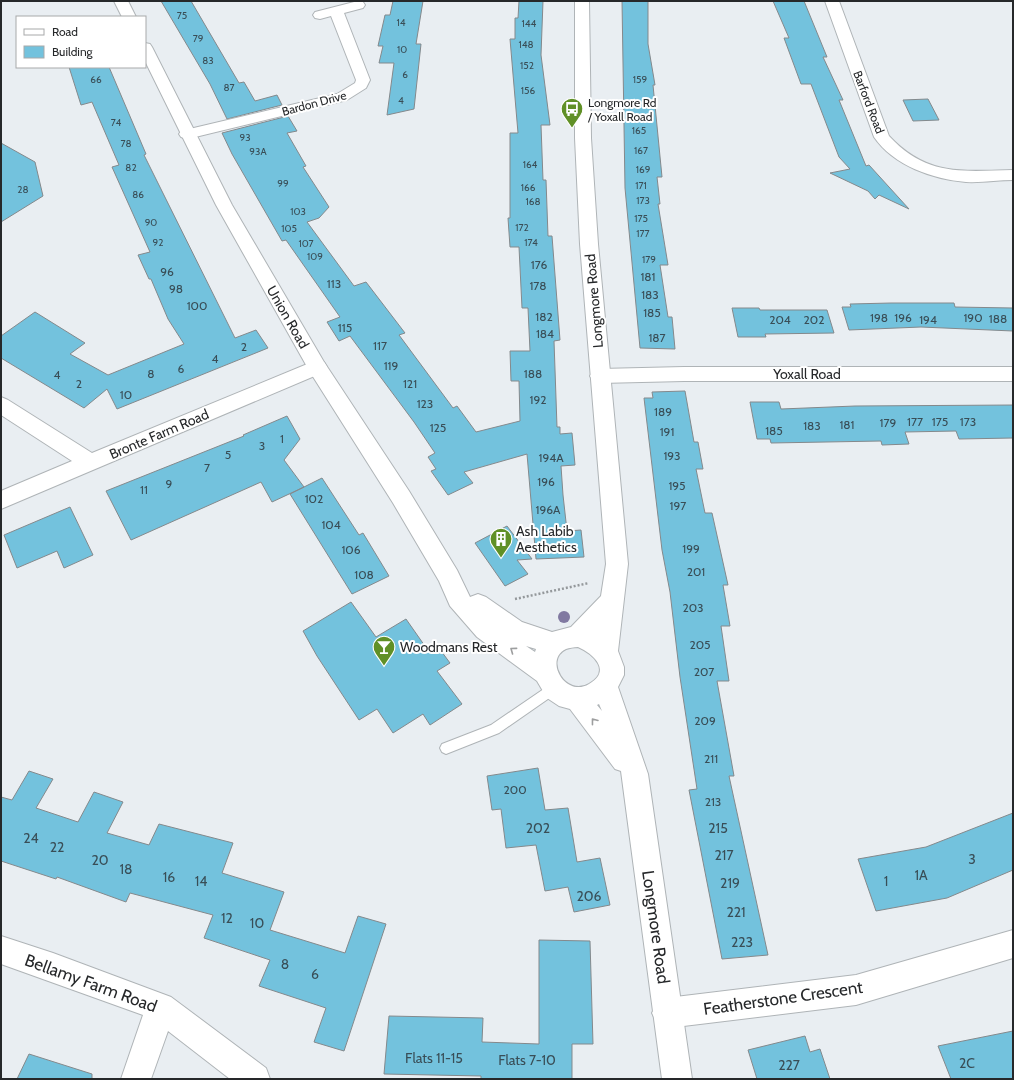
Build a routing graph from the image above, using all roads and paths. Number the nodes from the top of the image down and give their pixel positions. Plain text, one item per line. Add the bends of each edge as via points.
1 (121, 1) edge
2 (582, 1) edge
3 (832, 1) edge
4 (358, 5) dead end
5 (336, 11) junction
6 (320, 15) dead end
7 (128, 16) edge
8 (146, 49) edge
9 (187, 134) junction
10 (1013, 175) edge
11 (317, 367) junction
12 (1013, 374) edge
13 (600, 376) junction
14 (1, 405) edge
15 (91, 463) junction
16 (1, 500) edge
17 (449, 577) junction
18 (615, 577) junction
19 (612, 601) junction
20 (482, 607) junction
21 (578, 636) junction
22 (555, 644) junction
23 (606, 650) junction
24 (549, 681) junction
25 (606, 687) junction
26 (577, 699) junction
27 (446, 748) dead end
28 (635, 774) junction
29 (1013, 944) edge
30 (1, 950) edge
31 (161, 1007) junction
32 (667, 1013) junction
33 (136, 1079) edge
34 (255, 1079) edge
35 (678, 1079) edge

1 - 7 street
2 - 13 street, Longmore Road via 583,138
3 - 10 street, Barford Road via 882,136 892,150 913,163 940,172 966,177
4 - 5 street
5 - 6 street
5 - 9 street, Bardon Drive via 363,80 361,85 342,97
8 - 9 street, Union Road
9 - 11 street, Union Road via 224,205
11 - 15 street, Bronte Farm Road
11 - 17 street, Union Road
12 - 13 street, Yoxall Road
13 - 18 street, Longmore Road via 617,564
14 - 15 street
15 - 16 street, Bronte Farm Road
17 - 20 street, Union Road
24 -> 17 street, Union Road via 485,630 458,600
18 - 19 street, Longmore Road
18 - 20 path
19 - 21 street
19 - 23 street, Longmore Road
20 - 22 street, Union Road via 526,637
21 - 22 street via 566,638
21 - 23 street via 590,639
22 - 24 street via 548,650 544,661
23 - 25 street via 610,657 612,673
24 - 26 street via 562,695
24 - 27 lane via 495,729
25 - 26 street via 593,696
25 - 28 street, Longmore Road
28 -> 26 street
28 - 32 street, Longmore Road
29 - 32 street, Featherstone Crescent via 856,990
30 - 31 street, Bellamy Farm Road
31 - 33 street
31 - 34 street, Bellamy Farm Road
32 - 35 street, Longmore Road

